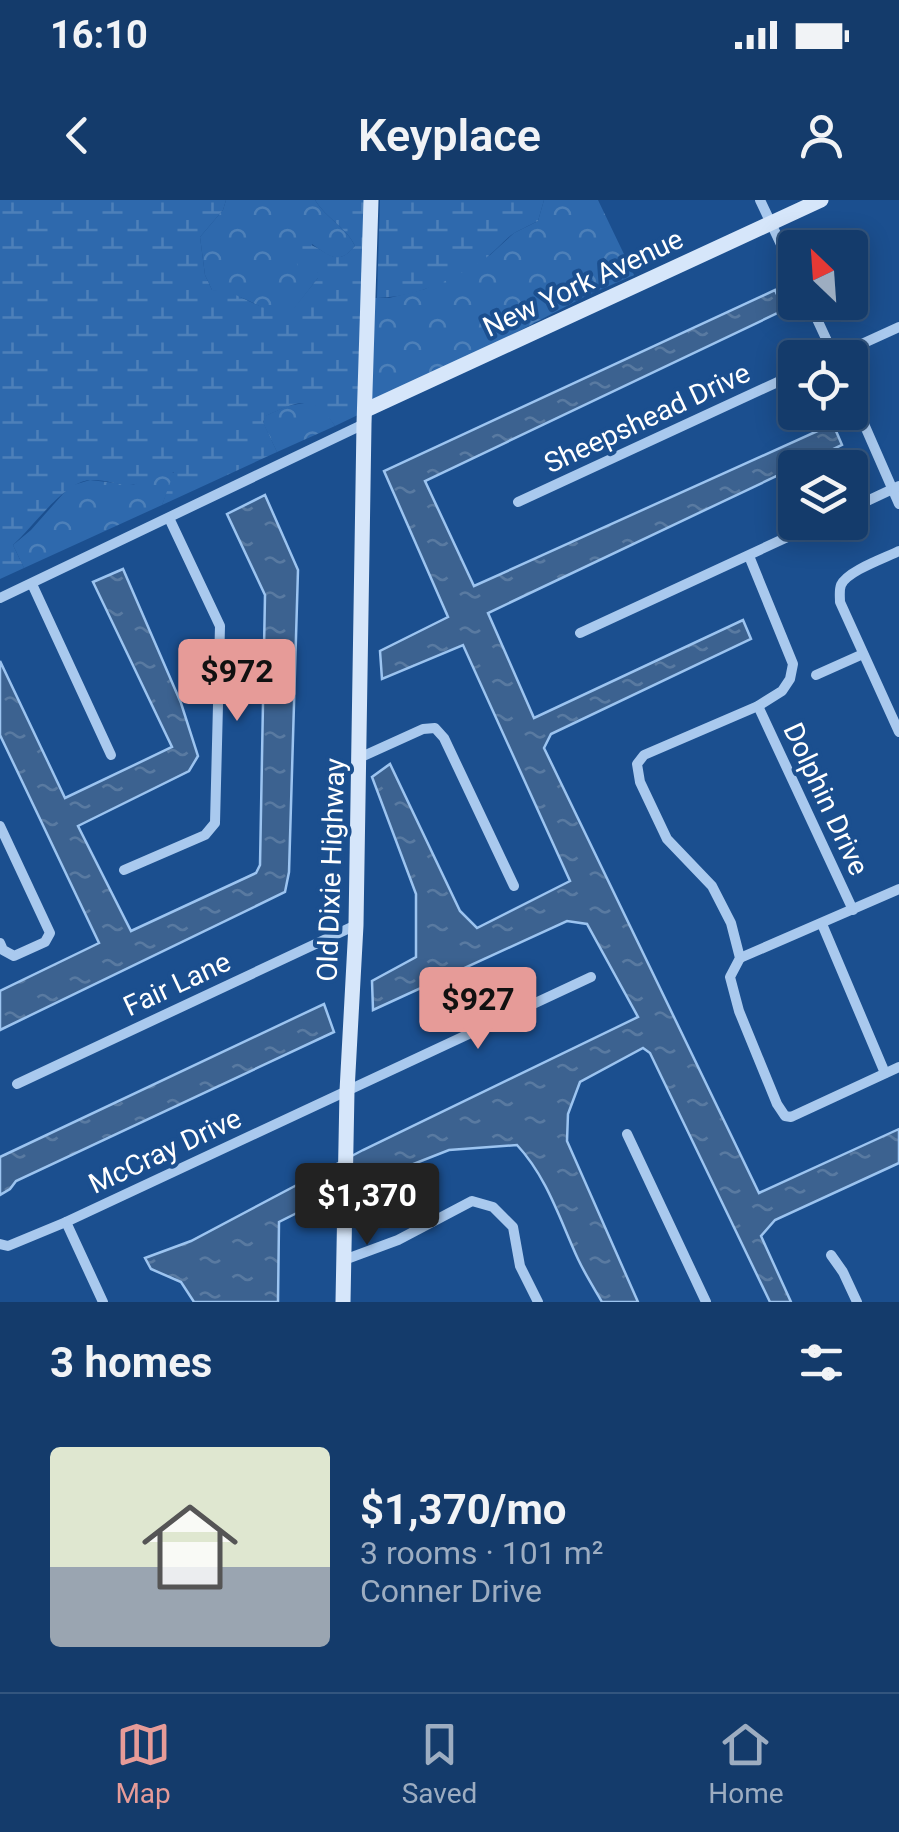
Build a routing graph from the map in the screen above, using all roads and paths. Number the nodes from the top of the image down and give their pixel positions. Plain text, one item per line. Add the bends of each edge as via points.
1 (372, 200) edge
2 (760, 200) edge
3 (821, 200) edge
4 (771, 224) junction
5 (778, 239) edge
6 (899, 327) edge
7 (868, 341) edge
8 (778, 382) edge
9 (365, 417) junction
10 (868, 429) edge
11 (896, 487) edge
12 (868, 500) edge
13 (518, 502) dead end
14 (899, 504) edge
15 (169, 518) junction
16 (782, 540) edge
17 (899, 551) edge
18 (749, 556) junction
19 (32, 584) junction
20 (0, 598) edge
21 (580, 633) dead end
22 (863, 654) junction
23 (816, 675) dead end
24 (758, 706) junction
25 (899, 732) edge
26 (111, 755) dead end
27 (360, 758) junction
28 (0, 826) edge
29 (124, 870) dead end
30 (514, 886) dead end
31 (899, 889) edge
32 (853, 910) junction
33 (822, 924) junction
34 (356, 925) junction
35 (0, 943) edge
36 (740, 958) junction
37 (592, 977) dead end
38 (899, 1067) edge
39 (886, 1073) junction
40 (16, 1084) dead end
41 (348, 1091) junction
42 (627, 1134) dead end
43 (66, 1222) junction
44 (0, 1244) edge
45 (831, 1255) dead end
46 (344, 1260) junction
47 (103, 1302) edge
48 (343, 1302) edge
49 (538, 1302) edge
50 (706, 1302) edge
51 (857, 1302) edge

1 - 9 street, Old Dixie Highway
2 - 4 street
3 - 4 street, New York Avenue
4 - 5 street
4 - 9 street, New York Avenue
6 - 7 street
8 - 13 street, Sheepshead Drive
9 - 15 street, New York Avenue
9 - 27 street, Old Dixie Highway
10 - 11 street
11 - 12 street
11 - 14 street
15 - 19 street, New York Avenue
15 - 29 street via 220,626 215,823 206,835
16 - 18 street
17 - 22 street via 841,584 840,602
18 - 21 street
18 - 24 street via 794,664 782,691
19 - 20 street, New York Avenue
19 - 26 street
22 - 23 street
22 - 25 street
24 - 32 street, Dolphin Drive
24 - 36 street via 644,755 637,764 667,840 712,886
27 - 30 street via 435,728
27 - 34 street, Old Dixie Highway
28 - 35 street via 50,933 14,956
31 - 32 street
32 - 33 street
33 - 36 street
33 - 39 street
34 - 40 street, Fair Lane
34 - 41 street, Old Dixie Highway
36 - 39 street via 730,977 739,1012 785,1116
37 - 41 street, McCray Drive
38 - 39 street
41 - 43 street, McCray Drive
41 - 46 street, Old Dixie Highway
42 - 50 street
43 - 44 street, McCray Drive
43 - 47 street
45 - 51 street
46 - 48 street, Old Dixie Highway
46 - 49 street via 472,1202 493,1207 513,1227 520,1266

